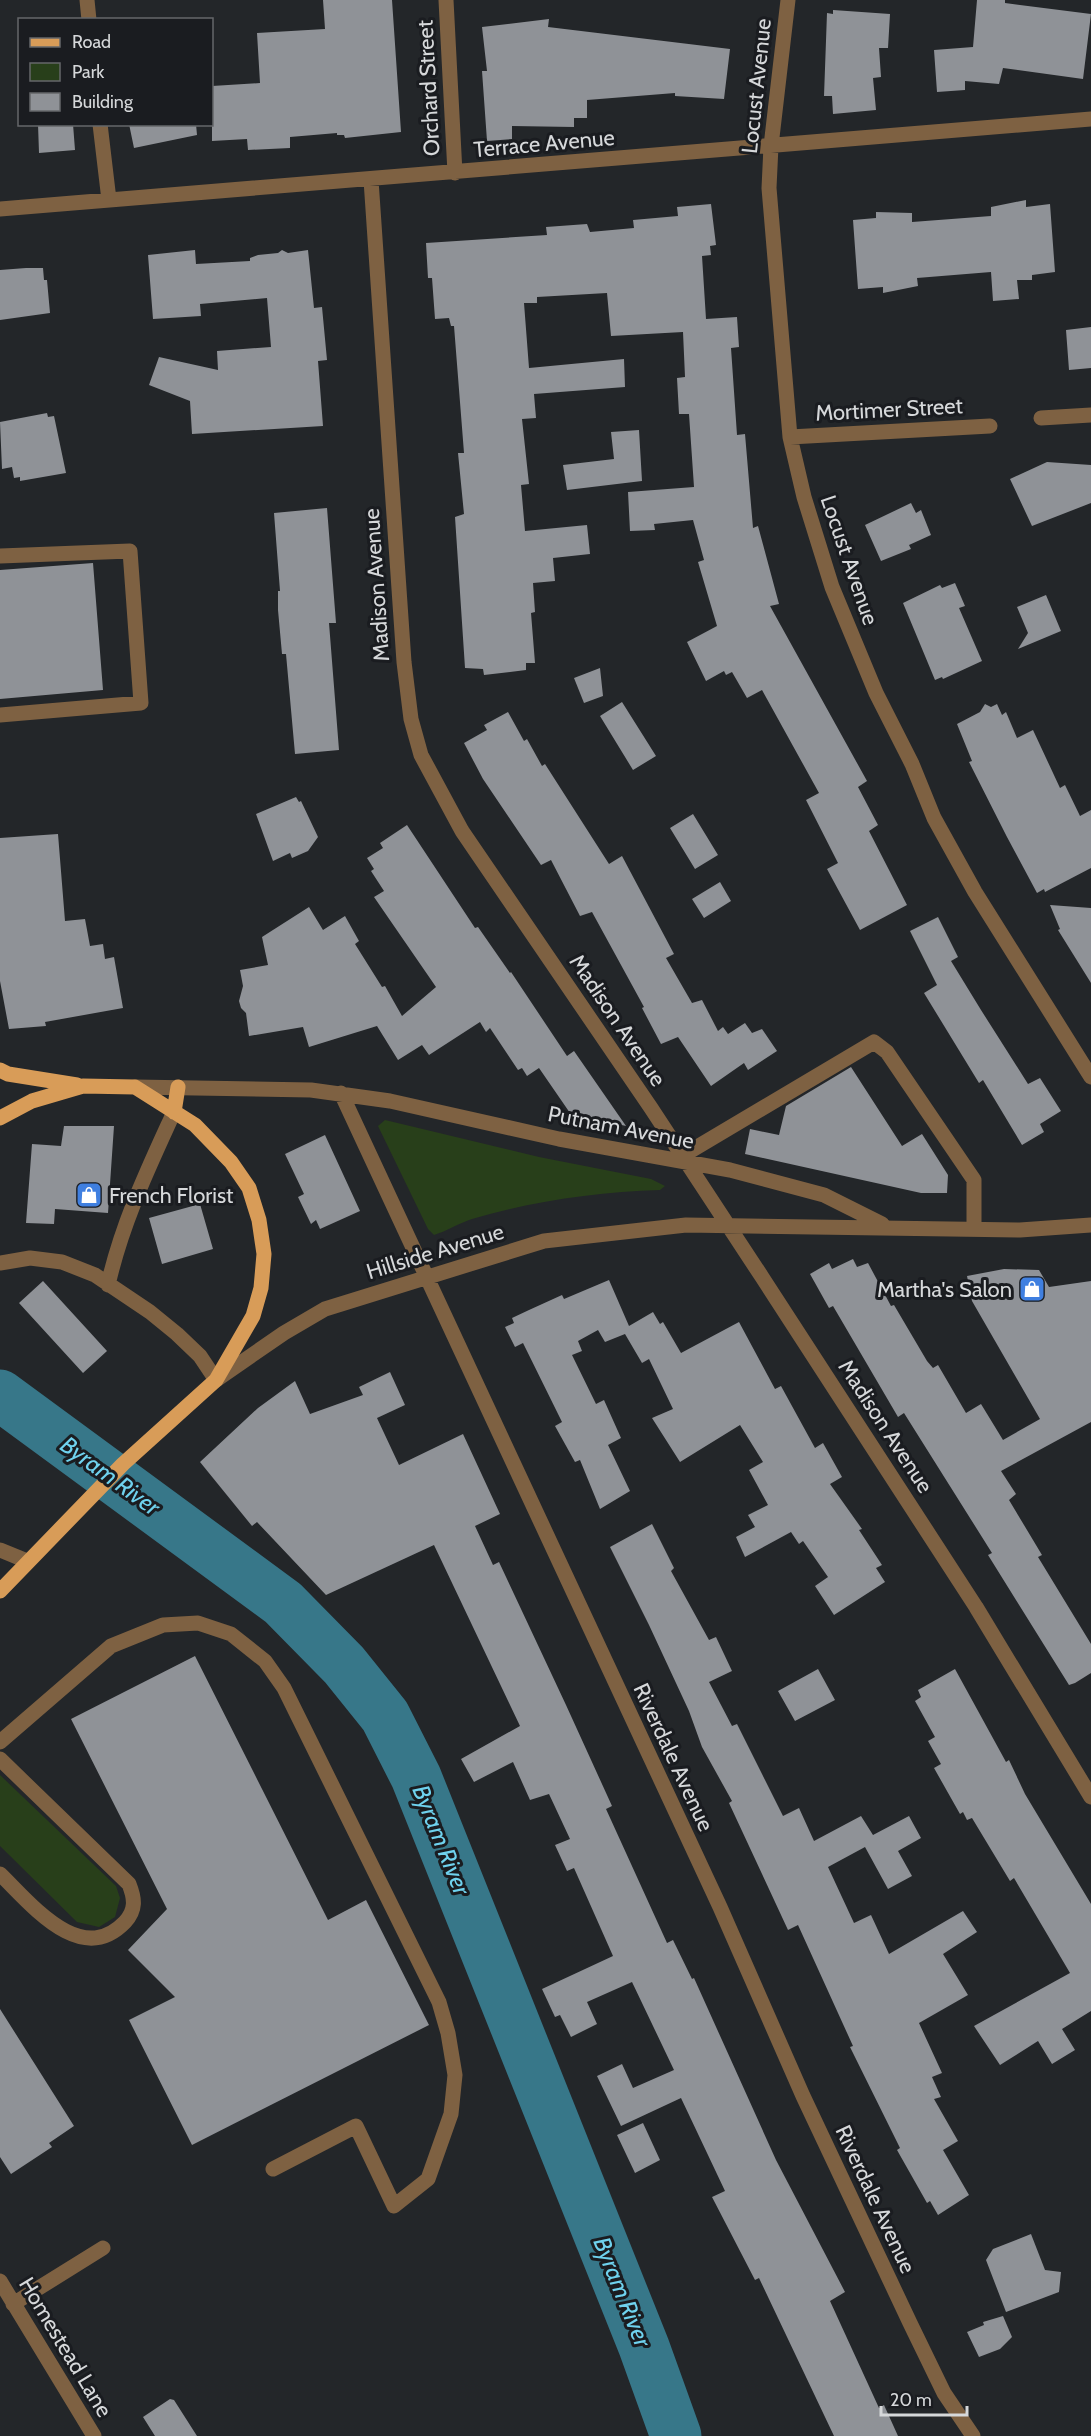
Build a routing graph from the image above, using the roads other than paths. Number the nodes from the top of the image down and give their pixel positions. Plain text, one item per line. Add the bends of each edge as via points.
1 (87, 0) edge
2 (446, 0) edge
3 (788, 0) edge
4 (89, 18) edge
5 (1091, 119) edge
6 (100, 126) edge
7 (771, 146) junction
8 (455, 173) junction
9 (371, 180) junction
10 (109, 200) junction
11 (0, 208) edge
12 (1091, 415) edge
13 (1041, 418) dead end
14 (990, 426) dead end
15 (790, 437) junction
16 (0, 556) edge
17 (0, 715) edge
18 (0, 1070) edge
19 (1091, 1077) edge
20 (83, 1086) junction
21 (135, 1087) junction
22 (178, 1087) junction
23 (341, 1093) junction
24 (174, 1112) junction
25 (0, 1118) edge
26 (684, 1159) junction
27 (727, 1224) junction
28 (1091, 1225) edge
29 (884, 1226) junction
30 (974, 1228) junction
31 (0, 1263) edge
32 (426, 1276) junction
33 (108, 1284) junction
34 (216, 1380) junction
35 (0, 1550) edge
36 (23, 1566) junction
37 (0, 1580) edge
38 (0, 1591) edge
39 (0, 1742) edge
40 (0, 1759) edge
41 (1091, 1797) edge
42 (0, 1874) edge
43 (273, 2169) dead end
44 (103, 2248) dead end
45 (0, 2282) edge
46 (14, 2304) junction
47 (94, 2436) edge
48 (973, 2436) edge

1 - 4 street
2 - 8 street, Orchard Street
3 - 7 street, Locust Avenue
5 - 7 street, Terrace Avenue
6 - 10 street
7 - 8 street, Terrace Avenue
7 - 15 street, Locust Avenue via 769,188
8 - 9 street, Terrace Avenue
9 - 10 street, Terrace Avenue
9 - 26 street, Madison Avenue via 404,662 411,719 421,755 462,831
10 - 11 street, Terrace Avenue
12 - 13 street
14 - 15 street, Mortimer Street
15 - 19 street, Locust Avenue via 832,587 934,818 975,892
16 - 17 street via 130,551 141,704
18 - 20 main road
20 - 21 main road, Putnam Avenue
20 - 25 main road, Putnam Avenue via 32,1101
21 - 22 street, Putnam Avenue
21 - 24 main road
22 - 23 street, Putnam Avenue
22 - 24 main road
23 - 26 street, Putnam Avenue via 410,1104 559,1139
23 - 32 street, Riverdale Avenue
24 - 33 street via 129,1210
24 - 34 main road via 195,1125 231,1162 249,1188 260,1220 264,1254 261,1288 253,1316
26 - 27 street, Madison Avenue
26 - 29 street, Putnam Avenue via 824,1195
26 - 30 street via 874,1042 887,1052 974,1180
27 - 29 street, Hillside Avenue
27 - 32 street, Hillside Avenue via 544,1241
27 - 41 street, Madison Avenue via 976,1607
28 - 30 street, Putnam Avenue via 1020,1230
29 - 30 street, Putnam Avenue
31 - 33 street via 30,1258 62,1262
32 - 34 street, Hillside Avenue via 325,1310
32 - 48 street, Riverdale Avenue via 905,2313 944,2393
33 - 34 street via 177,1334 200,1356
34 - 36 main road, Hillside Avenue via 150,1439
35 - 36 street
36 - 37 main road
36 - 38 main road, Hillside Avenue
39 - 43 street via 111,1646 163,1626 198,1623 231,1634 265,1661 284,1688 439,2002 455,2075 451,2114 428,2179 394,2205 356,2126
40 - 42 street via 129,1884 135,1899 131,1915 115,1932 94,1938 72,1936 48,1920
44 - 46 street
45 - 46 street, Homestead Lane
46 - 47 street, Homestead Lane

